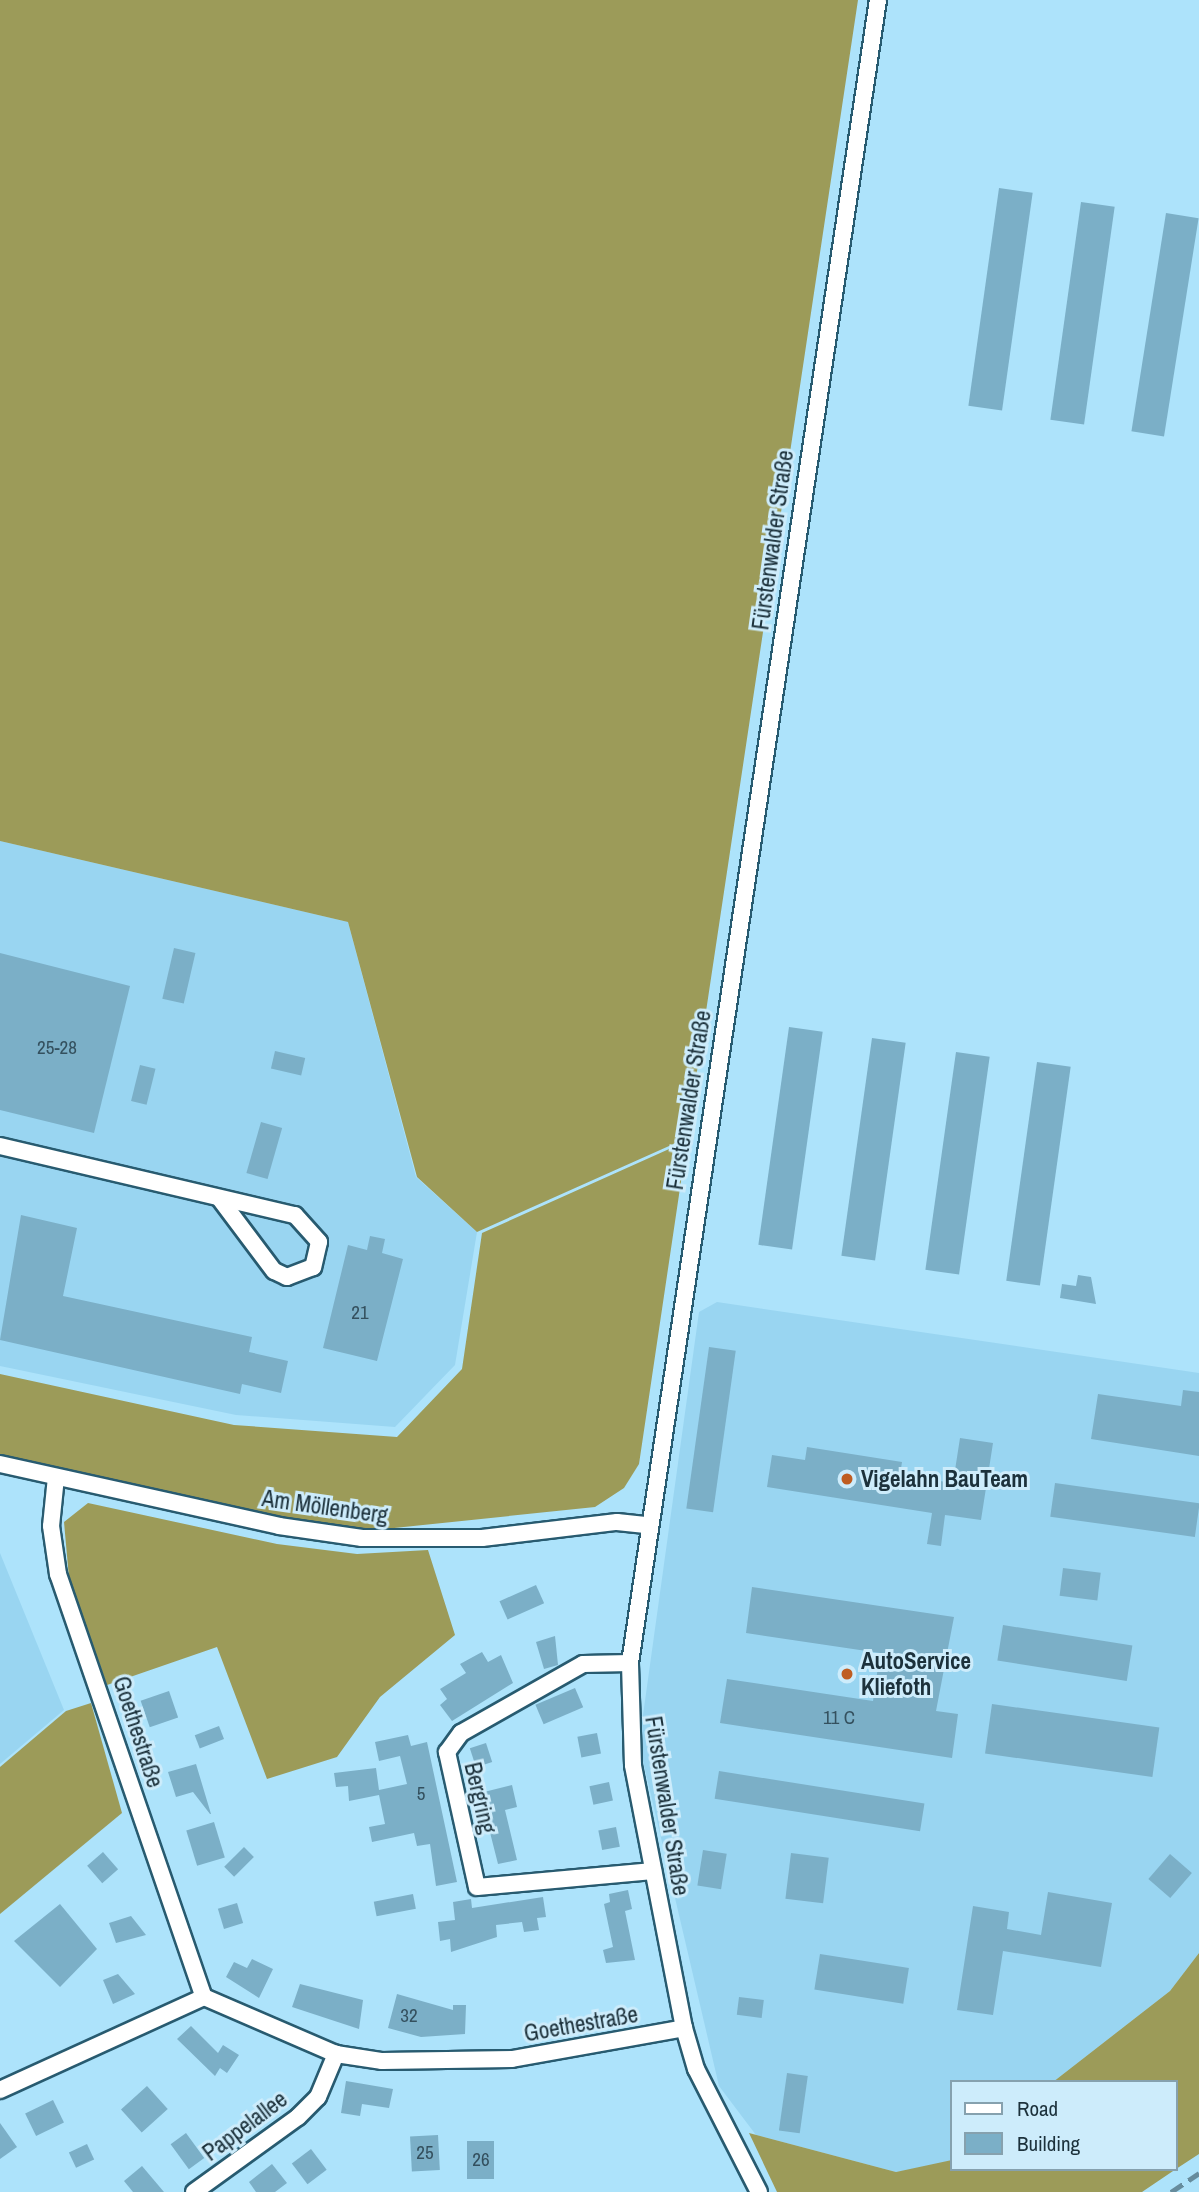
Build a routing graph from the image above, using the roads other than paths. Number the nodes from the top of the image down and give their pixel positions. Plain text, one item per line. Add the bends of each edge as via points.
1 (878, 0) edge
2 (0, 1146) edge
3 (220, 1199) junction
4 (0, 1464) edge
5 (56, 1477) junction
6 (649, 1525) junction
7 (630, 1662) junction
8 (653, 1871) junction
9 (204, 1997) junction
10 (684, 2028) junction
11 (336, 2054) junction
12 (0, 2090) edge
13 (194, 2192) edge
14 (759, 2192) edge

1 - 6 street, Fürstenwalder Straße
2 - 3 street
3 - 3 street via 306,1221 319,1242 313,1267 287,1277 274,1271
4 - 5 street, Am Möllenberg
5 - 6 street, Am Möllenberg via 279,1526 362,1538 482,1538 618,1522
5 - 9 street, Goethestraße via 51,1527 58,1574
6 - 7 street, Fürstenwalder Straße
7 - 8 street, Fürstenwalder Straße via 633,1765
7 - 8 street, Bergring via 583,1664 461,1733 447,1752 477,1887
8 - 10 street, Fürstenwalder Straße
9 - 11 street, Goethestraße
9 - 12 street
10 - 11 street, Goethestraße via 512,2059 427,2064
10 - 14 street, Fürstenwalder Straße via 696,2069
11 - 13 street, Pappelallee via 318,2097 298,2117

